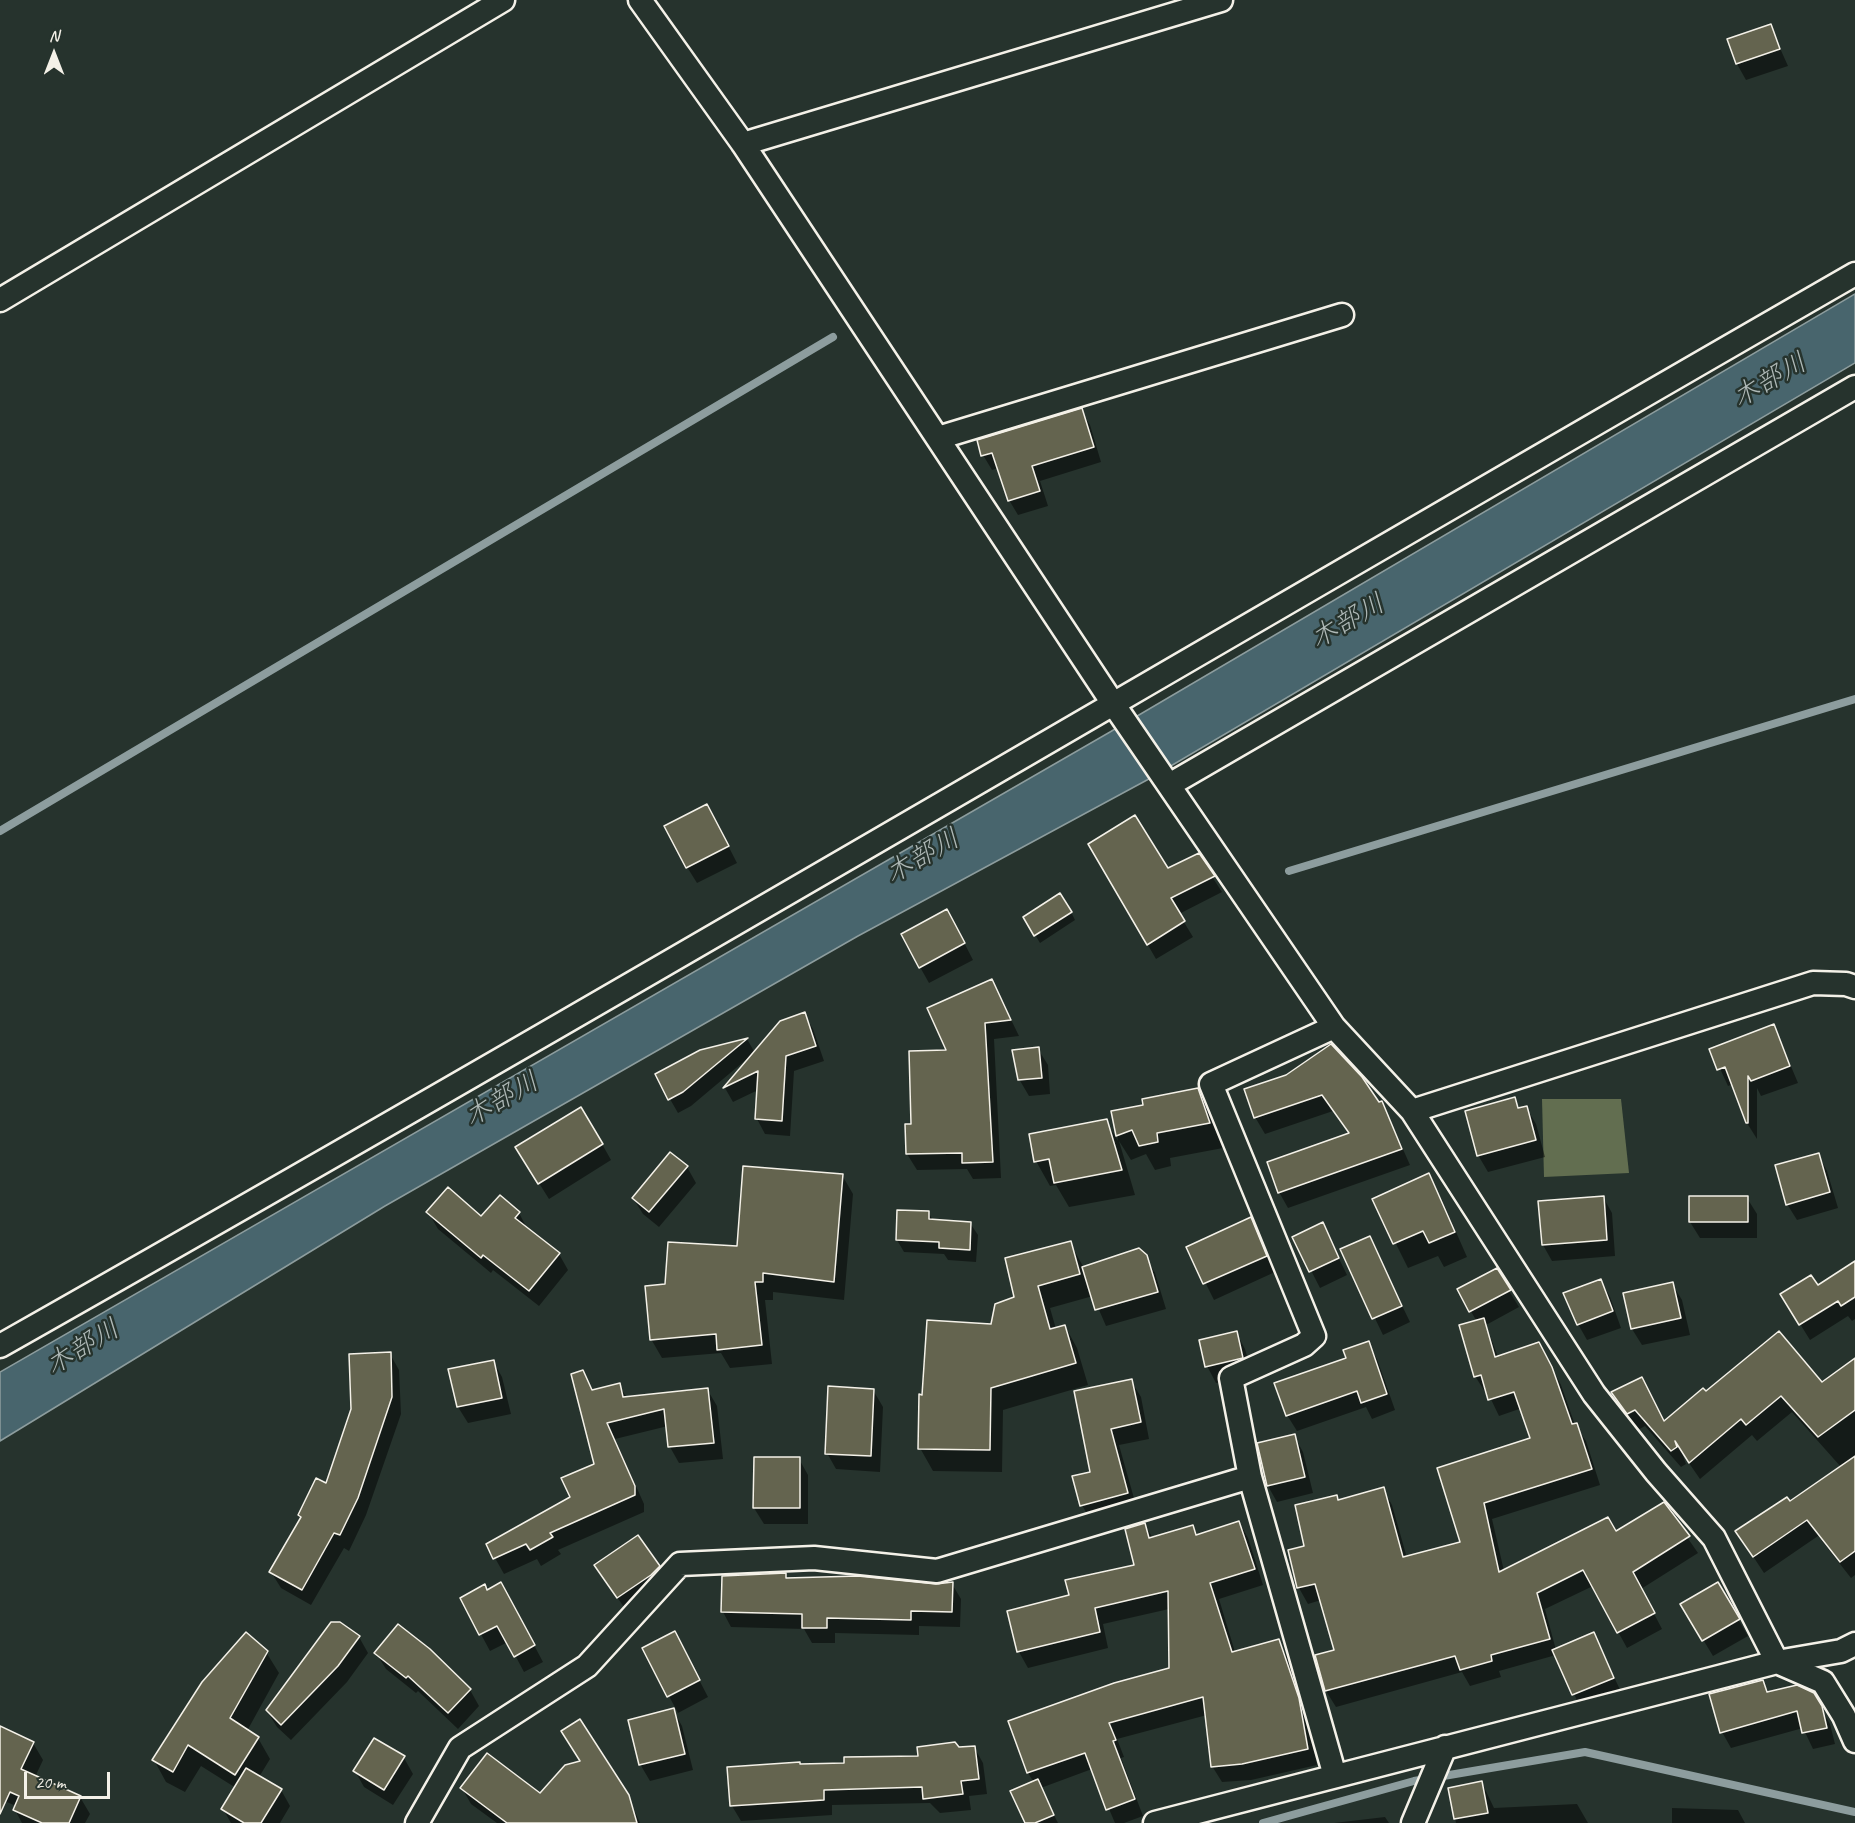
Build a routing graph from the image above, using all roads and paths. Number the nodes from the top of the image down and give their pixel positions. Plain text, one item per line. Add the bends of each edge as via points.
1 (503, 0) edge
2 (640, 0) edge
3 (1221, 0) edge
4 (743, 144) junction
5 (1855, 274) edge
6 (0, 300) edge
7 (1341, 315) dead end
8 (1855, 387) edge
9 (938, 438) junction
10 (1114, 705) junction
11 (1171, 784) junction
12 (1855, 987) edge
13 (1334, 1027) junction
14 (1412, 1111) junction
15 (0, 1346) edge
16 (1251, 1477) junction
17 (1855, 1644) edge
18 (1777, 1662) junction
19 (1855, 1741) edge
20 (1444, 1746) junction
21 (1335, 1776) junction
22 (417, 1823) edge
23 (1155, 1823) edge
24 (1413, 1823) edge

1 - 6 street
2 - 4 street
3 - 4 street
4 - 9 street
5 - 10 street
7 - 9 street
8 - 11 street
9 - 10 street
10 - 11 street
10 - 15 street
11 - 13 street
12 - 14 street via 1813,983
13 - 14 street
13 - 16 street via 1211,1084 1314,1336 1304,1345 1231,1378
14 - 18 street via 1594,1394 1714,1538
16 - 21 street
16 - 22 street via 937,1571 814,1558 680,1564 587,1666 460,1748
17 - 18 street via 1841,1651
18 - 19 street via 1823,1682
18 - 20 street
20 - 21 street
20 - 24 street
21 - 23 street

